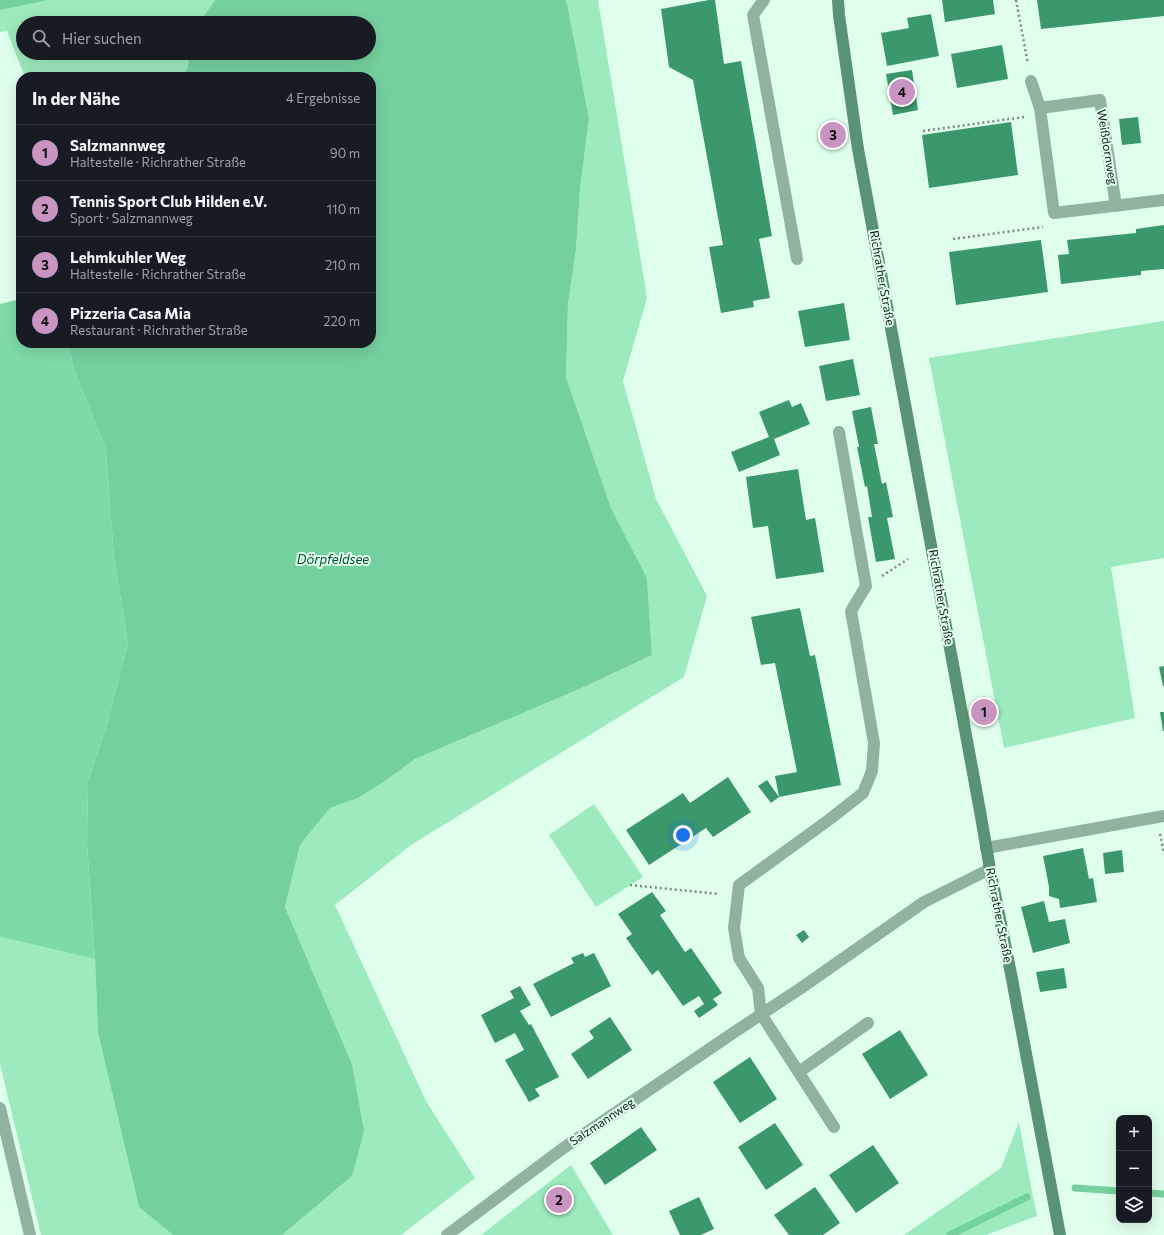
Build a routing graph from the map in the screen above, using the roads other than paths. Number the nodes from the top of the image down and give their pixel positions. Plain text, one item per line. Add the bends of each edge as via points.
1 (764, 0) edge
2 (838, 0) edge
3 (1031, 81) road end
4 (1040, 111) junction
5 (1164, 200) edge
6 (1116, 206) junction
7 (797, 259) dead end
8 (839, 432) dead end
9 (1164, 816) edge
10 (986, 848) junction
11 (990, 869) junction
12 (761, 1014) junction
13 (868, 1023) dead end
14 (799, 1072) junction
15 (0, 1108) edge
16 (834, 1128) dead end
17 (30, 1235) edge
18 (447, 1235) edge
19 (1060, 1235) edge

1 - 7 street via 753,16
2 - 10 main road, Richrather Straße via 858,149
3 - 4 street
4 - 6 street via 1054,213
4 - 6 street, Weißdornweg via 1100,100
5 - 6 street
8 - 12 street via 866,586 851,611 874,743 872,771 863,793 739,885 734,928 739,958 758,988
9 - 10 street
10 - 11 main road, Richrather Straße
11 - 12 street, Salzmannweg via 924,902
11 - 19 main road, Richrather Straße
12 - 14 street
12 - 18 street, Salzmannweg via 562,1149
13 - 14 street
14 - 16 street
15 - 17 street

